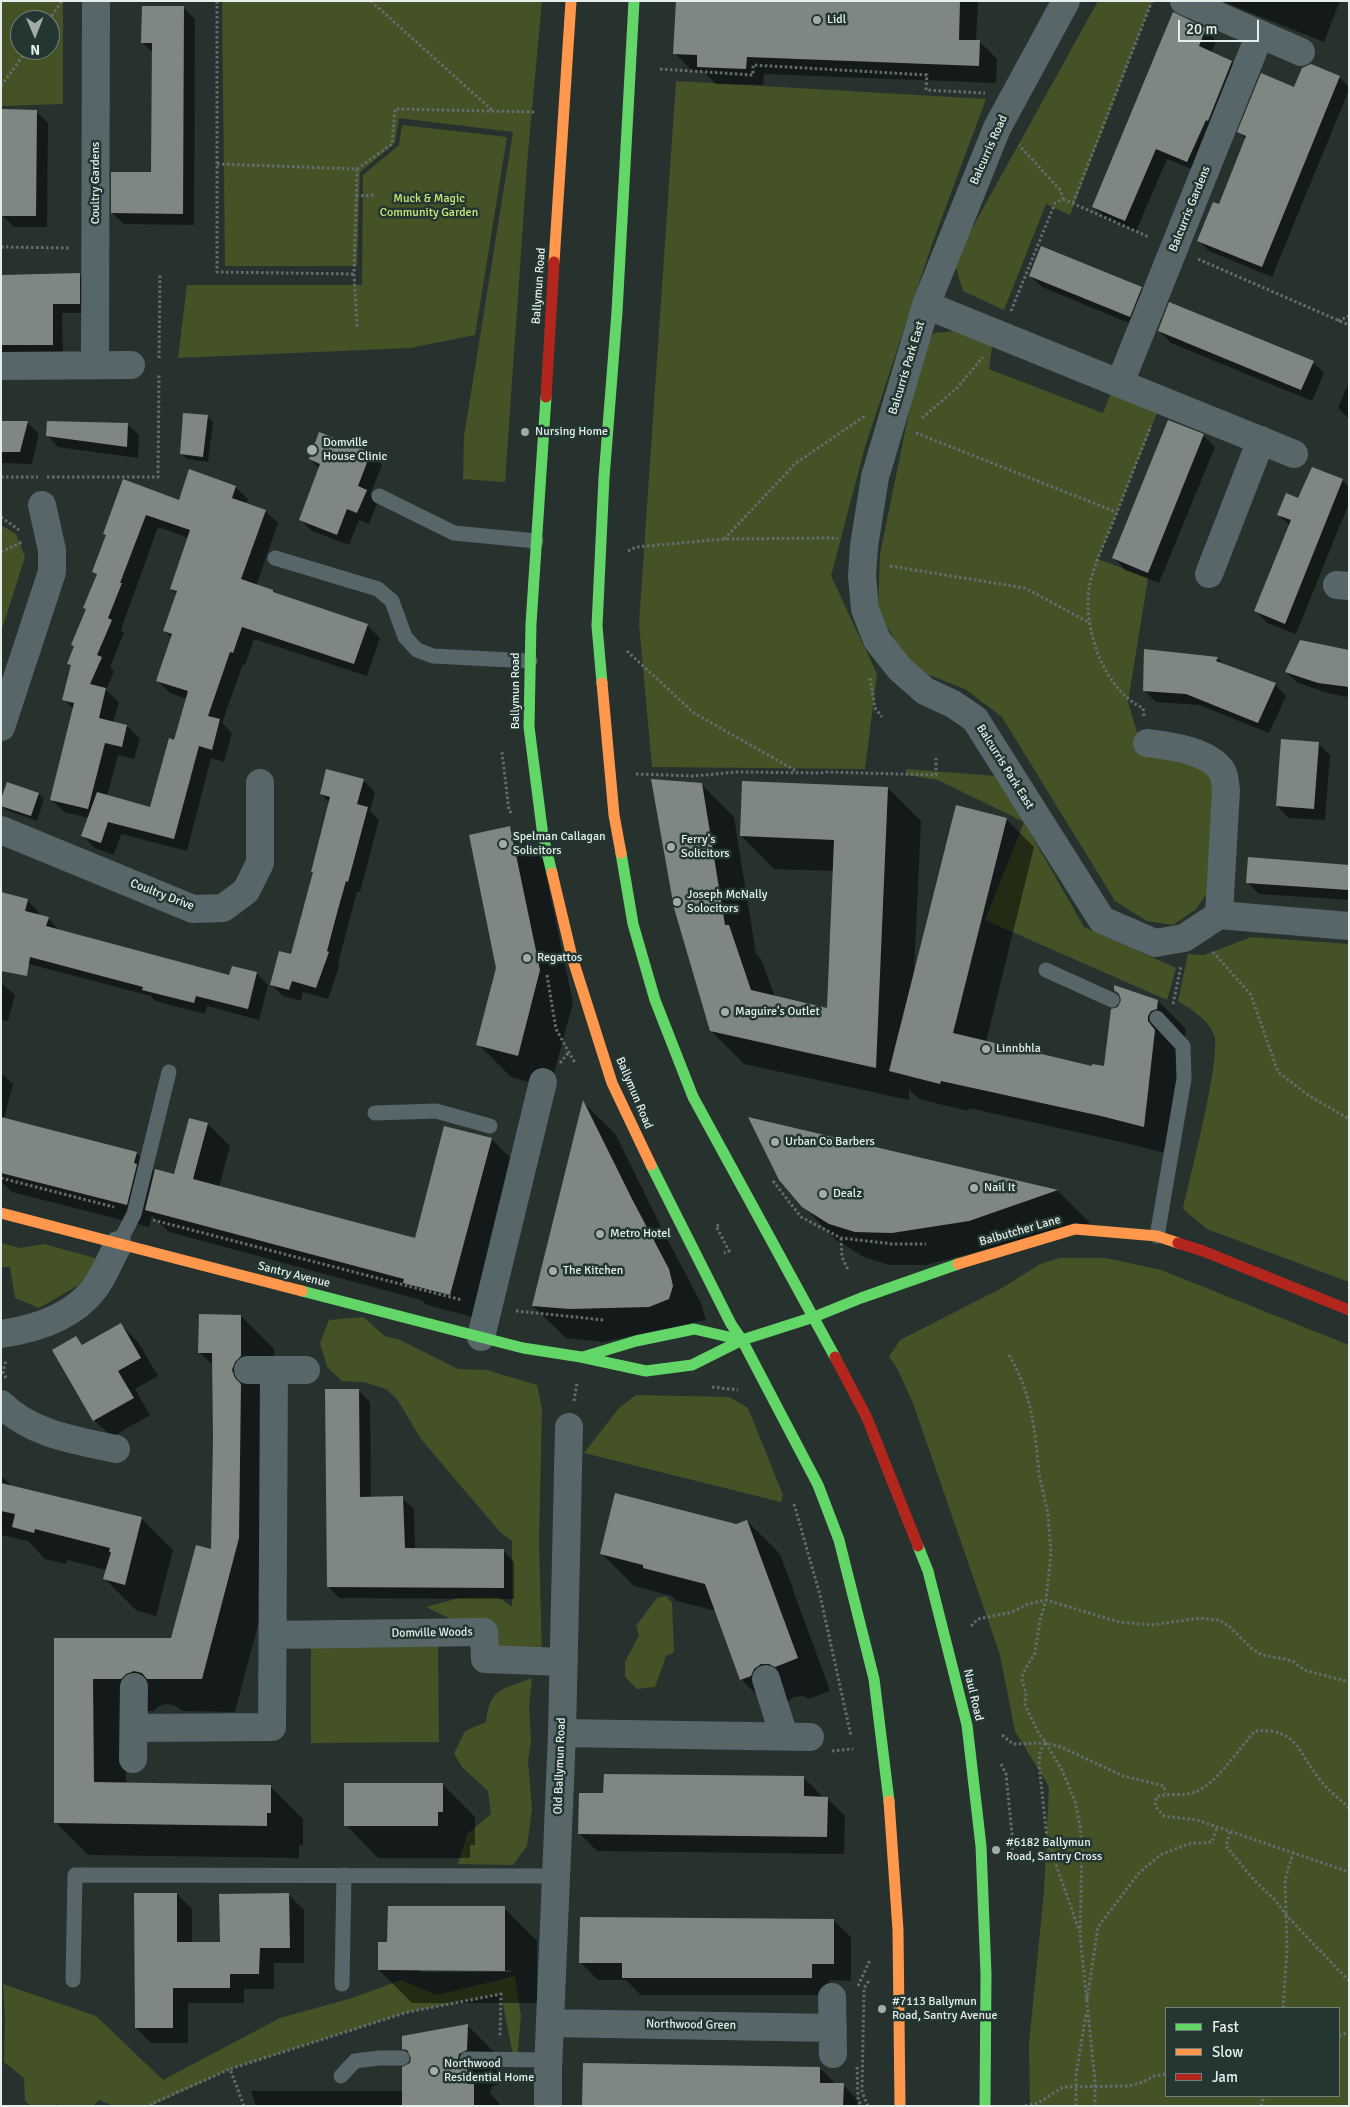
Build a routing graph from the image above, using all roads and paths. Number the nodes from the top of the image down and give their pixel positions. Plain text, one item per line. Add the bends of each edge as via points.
1 (96, 1) edge
2 (217, 1) edge
3 (370, 1) edge
4 (571, 1) edge
5 (634, 1) edge
6 (1066, 1) edge
7 (1152, 1) edge
8 (1184, 1) edge
9 (1260, 34) junction
10 (1301, 52) dead end
11 (20, 60) edge
12 (660, 69) dead end
13 (1, 86) edge
14 (493, 111) junction
15 (538, 112) dead end
16 (1005, 113) junction
17 (217, 164) junction
18 (357, 169) junction
19 (375, 195) dead end
20 (356, 196) junction
21 (1063, 199) junction
22 (1073, 203) junction
23 (1, 247) edge
24 (95, 248) junction
25 (1174, 248) junction
26 (160, 273) dead end
27 (354, 274) junction
28 (926, 305) junction
29 (1349, 316) edge
30 (1338, 321) junction
31 (1349, 325) edge
32 (357, 327) dead end
33 (998, 334) junction
34 (95, 365) junction
35 (131, 365) dead end
36 (1, 366) edge
37 (1120, 383) junction
38 (1162, 400) junction
39 (898, 426) junction
40 (1261, 440) junction
41 (1294, 454) dead end
42 (1, 476) edge
43 (380, 496) dead end
44 (42, 505) dead end
45 (1116, 512) junction
46 (724, 539) junction
47 (536, 541) junction
48 (24, 542) dead end
49 (1, 552) edge
50 (626, 553) dead end
51 (863, 554) junction
52 (275, 558) dead end
53 (1209, 574) dead end
54 (1091, 624) junction
55 (624, 648) dead end
56 (530, 660) junction
57 (1, 727) edge
58 (1147, 743) joint
59 (936, 758) dead end
60 (881, 769) dead end
61 (799, 773) junction
62 (634, 774) dead end
63 (881, 774) junction
64 (260, 783) dead end
65 (1, 830) edge
66 (1219, 915) junction
67 (1349, 926) edge
68 (1186, 935) junction
69 (1046, 970) dead end
70 (1112, 1000) dead end
71 (1156, 1018) dead end
72 (1168, 1030) junction
73 (169, 1072) dead end
74 (543, 1082) dead end
75 (375, 1113) dead end
76 (1349, 1119) edge
77 (490, 1126) dead end
78 (1, 1178) edge
79 (766, 1180) dead end
80 (121, 1209) dead end
81 (1, 1214) edge
82 (148, 1219) dead end
83 (719, 1225) dead end
84 (1157, 1236) junction
85 (841, 1238) junction
86 (926, 1244) dead end
87 (118, 1245) junction
88 (719, 1255) dead end
89 (848, 1270) dead end
90 (465, 1301) dead end
91 (1349, 1310) edge
92 (814, 1317) junction
93 (1, 1334) edge
94 (481, 1337) junction
95 (742, 1340) junction
96 (1009, 1355) dead end
97 (581, 1357) junction
98 (6, 1360) dead end
99 (306, 1370) dead end
100 (569, 1379) dead end
101 (577, 1380) junction
102 (585, 1381) dead end
103 (708, 1387) dead end
104 (742, 1391) dead end
105 (5, 1393) edge
106 (569, 1427) joint
107 (116, 1449) dead end
108 (795, 1501) dead end
109 (1046, 1600) junction
110 (965, 1628) dead end
111 (272, 1635) junction
112 (564, 1662) junction
113 (766, 1679) dead end
114 (1349, 1682) edge
115 (134, 1687) dead end
116 (134, 1728) junction
117 (562, 1733) junction
118 (1002, 1735) dead end
119 (1046, 1743) junction
120 (853, 1749) junction
121 (833, 1752) dead end
122 (855, 1758) dead end
123 (133, 1759) dead end
124 (1165, 1794) junction
125 (1349, 1808) edge
126 (1218, 1827) junction
127 (1230, 1832) junction
128 (1293, 1853) junction
129 (1349, 1872) edge
130 (344, 1875) junction
131 (555, 1876) junction
132 (1287, 1916) junction
133 (1080, 1934) junction
134 (872, 1955) dead end
135 (73, 1980) dead end
136 (1349, 1981) edge
137 (342, 1984) dead end
138 (844, 1993) joint
139 (1086, 2007) junction
140 (1283, 2007) edge
141 (550, 2023) junction
142 (841, 2048) junction
143 (402, 2058) dead end
144 (467, 2059) dead end
145 (499, 2059) junction
146 (548, 2060) junction
147 (230, 2069) junction
148 (1165, 2074) edge
149 (341, 2076) dead end
150 (1076, 2086) junction
151 (1095, 2086) junction
152 (152, 2106) edge
153 (244, 2106) edge
154 (548, 2106) edge
155 (861, 2106) edge
156 (900, 2106) edge
157 (985, 2106) edge
158 (1025, 2106) edge
159 (1076, 2106) edge
160 (1095, 2106) edge

1 - 24 street, Coultry Gardens
2 - 17 path
3 - 14 path
4 - 47 main road, Ballymun Road
5 - 92 main road via 597,626 614,815 636,934 655,1000 692,1097
6 - 16 street, Balcurris Road
7 - 22 path
8 - 9 street
9 - 10 street
9 - 25 street, Balcurris Gardens
11 - 13 path
12 - 16 path via 753,75 753,65 927,75 926,90 994,94
14 - 15 path
14 - 18 path via 395,109 392,144
16 - 21 path via 1060,190
16 - 28 street, Balcurris Road
17 - 18 path
17 - 27 path via 217,272
18 - 20 path
19 - 20 path
20 - 27 path
21 - 22 path
21 - 33 path via 1055,203
22 - 25 path
23 - 24 path
24 - 34 street, Coultry Gardens
25 - 30 path
25 - 37 street, Balcurris Gardens
26 - 42 path via 158,477
27 - 32 path
28 - 33 street
28 - 39 street, Balcurris Park East
29 - 30 path
30 - 31 path
33 - 37 street
33 - 39 path via 957,388 928,414
34 - 35 street
34 - 36 street
37 - 38 street
38 - 40 street
38 - 45 path
39 - 45 path
39 - 46 path via 864,416 796,463
39 - 51 street, Balcurris Park East via 875,477
40 - 41 street
40 - 53 street
43 - 47 lane via 454,533
44 - 57 street via 52,550 52,572
45 - 54 path via 1090,584 1088,607
46 - 50 path via 636,548
46 - 51 path via 832,538
47 - 56 main road, Ballymun Road
48 - 49 path
51 - 54 path via 1025,588
51 - 68 street, Balcurris Park East via 865,609 877,640 900,669 925,691 975,719 1102,920 1155,943
52 - 56 lane via 378,589 392,601 405,637 417,650 433,656
54 - 58 path via 1096,651 1106,674 1119,691 1143,708
55 - 61 path via 694,713
56 - 95 main road, Ballymun Road via 529,727 543,836 572,957 612,1083 669,1203
58 - 66 street via 1182,748 1209,760 1223,772 1226,790
59 - 63 path via 936,775
60 - 63 path
61 - 62 path
61 - 63 path
64 - 65 street, Coultry Drive via 260,862 246,891 223,908 193,909
66 - 67 street
66 - 68 street, Balcurris Park East
68 - 72 path
68 - 76 path via 1251,995 1278,1072 1308,1095
69 - 70 lane
71 - 72 lane
72 - 84 lane via 1183,1046 1184,1079
73 - 87 lane via 134,1214
74 - 94 street
75 - 77 lane via 436,1111
78 - 80 path
79 - 85 path via 772,1179 801,1218
81 - 87 main road, Santry Avenue
82 - 90 path
83 - 88 path via 716,1226 729,1251
84 - 91 main road, Balbutcher Lane via 1203,1250
84 - 92 main road, Balbutcher Lane via 1075,1229 970,1260
85 - 86 path
85 - 89 path via 842,1257
87 - 93 street via 94,1290 70,1313 27,1330
87 - 94 main road, Santry Avenue
92 - 95 main road, Santry Avenue
92 - 157 main road, Naul Road via 867,1418 928,1571 967,1725 982,1846 986,1974
94 - 97 main road, Santry Avenue via 523,1348
95 - 97 main road, Santry Avenue via 694,1329
95 - 97 main road, Santry Avenue via 692,1365 646,1371
95 - 156 main road via 818,1485 839,1540 874,1679 891,1819 898,1930
96 - 109 path via 1030,1403 1048,1514 1051,1553
98 - 105 path via 3,1372
99 - 111 street via 261,1370
100 - 101 path
101 - 102 path
101 - 106 path
103 - 104 path
105 - 107 street via 12,1414 34,1429
106 - 112 street, Old Ballymun Road
108 - 120 path via 794,1508 820,1595
109 - 110 path via 978,1619
109 - 114 path via 1119,1622 1151,1625 1200,1618 1219,1620 1262,1655 1285,1659 1304,1670
109 - 119 path via 1036,1653 1023,1672 1022,1680 1025,1705
111 - 112 street, Domville Woods via 484,1632 484,1659
111 - 116 street via 272,1727
112 - 117 street, Old Ballymun Road
113 - 117 street via 797,1736
115 - 116 street
116 - 123 street
117 - 131 street, Old Ballymun Road
118 - 119 path via 1017,1745
119 - 124 path via 1123,1776 1164,1786
119 - 133 path via 1072,1793 1080,1826
119 - 133 path via 1040,1752 1039,1764 1047,1839
120 - 121 path
120 - 122 path
124 - 125 path via 1194,1792 1203,1788 1215,1780 1255,1731 1268,1730 1282,1733 1296,1743 1322,1782
124 - 126 path via 1156,1797 1156,1806 1164,1816 1197,1820
126 - 127 path
126 - 139 path via 1212,1842 1188,1844 1160,1855 1139,1873 1098,1927
127 - 128 path
127 - 132 path via 1226,1846
128 - 129 path
128 - 132 path via 1285,1880
130 - 131 lane
130 - 135 lane via 75,1875
130 - 137 lane
131 - 141 street, Old Ballymun Road
132 - 136 path
132 - 140 path
133 - 139 path
134 - 138 path
138 - 142 street
139 - 150 path
139 - 151 path
141 - 142 street, Northwood Green
141 - 146 street, Old Ballymun Road
142 - 155 path
143 - 149 lane via 355,2061
144 - 145 lane
145 - 146 lane
145 - 147 path via 501,1994 408,2012
146 - 154 street, Old Ballymun Road
147 - 152 path
147 - 153 path
148 - 151 path via 1129,2086
150 - 151 path
150 - 158 path via 1064,2087 1038,2103
150 - 159 path
151 - 160 path

